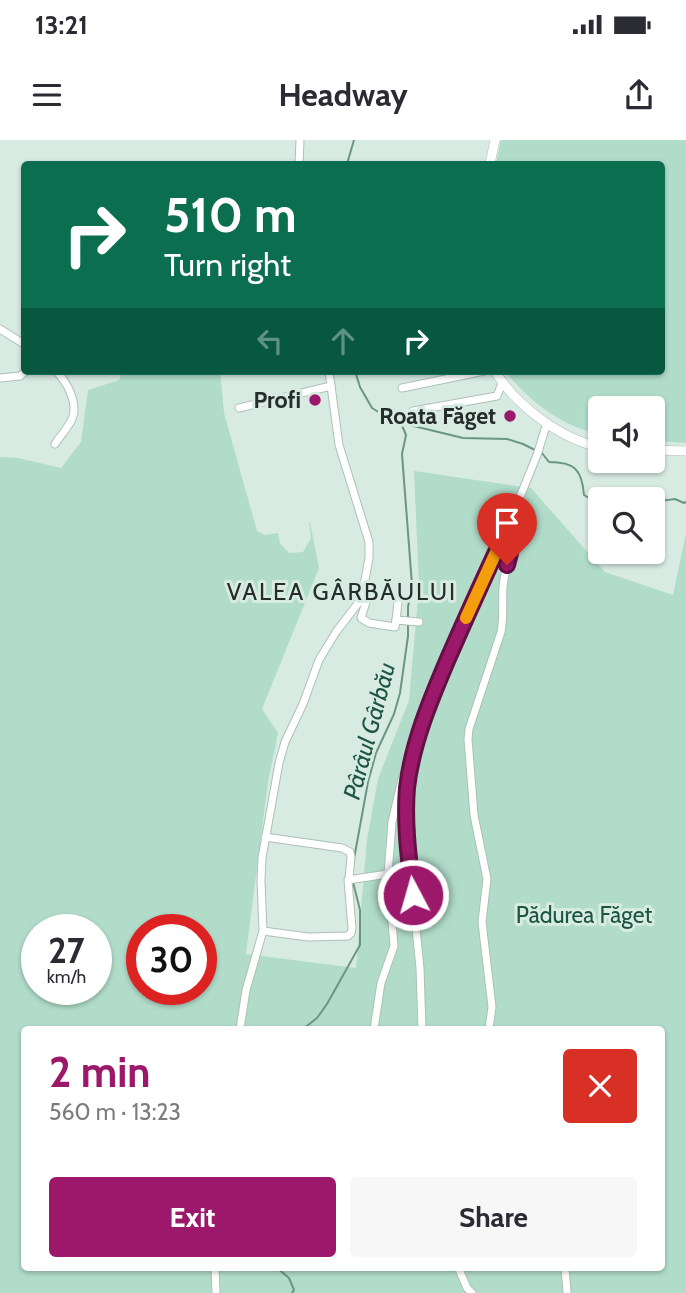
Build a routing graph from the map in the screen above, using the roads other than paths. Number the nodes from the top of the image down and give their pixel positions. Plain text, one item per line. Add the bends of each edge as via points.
1 (300, 140) edge
2 (495, 140) edge
3 (299, 161) edge
4 (491, 161) edge
5 (0, 329) edge
6 (21, 342) edge
7 (21, 375) edge
8 (60, 375) edge
9 (330, 375) edge
10 (464, 375) edge
11 (497, 375) edge
12 (0, 378) edge
13 (502, 383) junction
14 (331, 386) junction
15 (402, 387) dead end
16 (239, 408) dead end
17 (412, 411) dead end
18 (547, 423) junction
19 (588, 443) edge
20 (55, 444) dead end
21 (665, 450) edge
22 (686, 451) edge
23 (509, 524) junction
24 (362, 596) junction
25 (398, 602) dead end
26 (411, 762) junction
27 (265, 837) junction
28 (388, 874) junction
29 (351, 879) junction
30 (263, 931) junction
31 (240, 1026) edge
32 (374, 1026) edge
33 (422, 1026) edge
34 (489, 1026) edge
35 (215, 1271) edge
36 (460, 1271) edge
37 (565, 1271) edge
38 (216, 1293) edge
39 (472, 1293) edge
40 (567, 1293) edge

1 - 3 street
2 - 4 main road
5 - 6 street
7 - 12 street
8 - 20 street via 73,400 73,417
9 - 14 street
10 - 15 street
11 - 13 main road
13 - 17 street via 497,396
13 - 18 main road
14 - 16 street
14 - 24 street via 339,445 369,542
18 - 19 main road
18 - 23 street
21 - 22 main road
23 - 26 street via 429,703
23 - 34 street via 511,549 503,582 502,626 468,739 474,815 487,879 482,922 492,1007
24 - 25 street via 367,599 361,618 369,623 395,627 408,621
24 - 27 street via 324,651 285,743
26 - 28 street via 403,775 392,821
26 - 33 street via 408,836
27 - 29 street via 342,848 350,852
27 - 30 street
28 - 29 street
28 - 32 street via 394,946 381,983
29 - 30 street via 352,928 348,936
30 - 31 street
35 - 38 street
36 - 39 street
37 - 40 street

